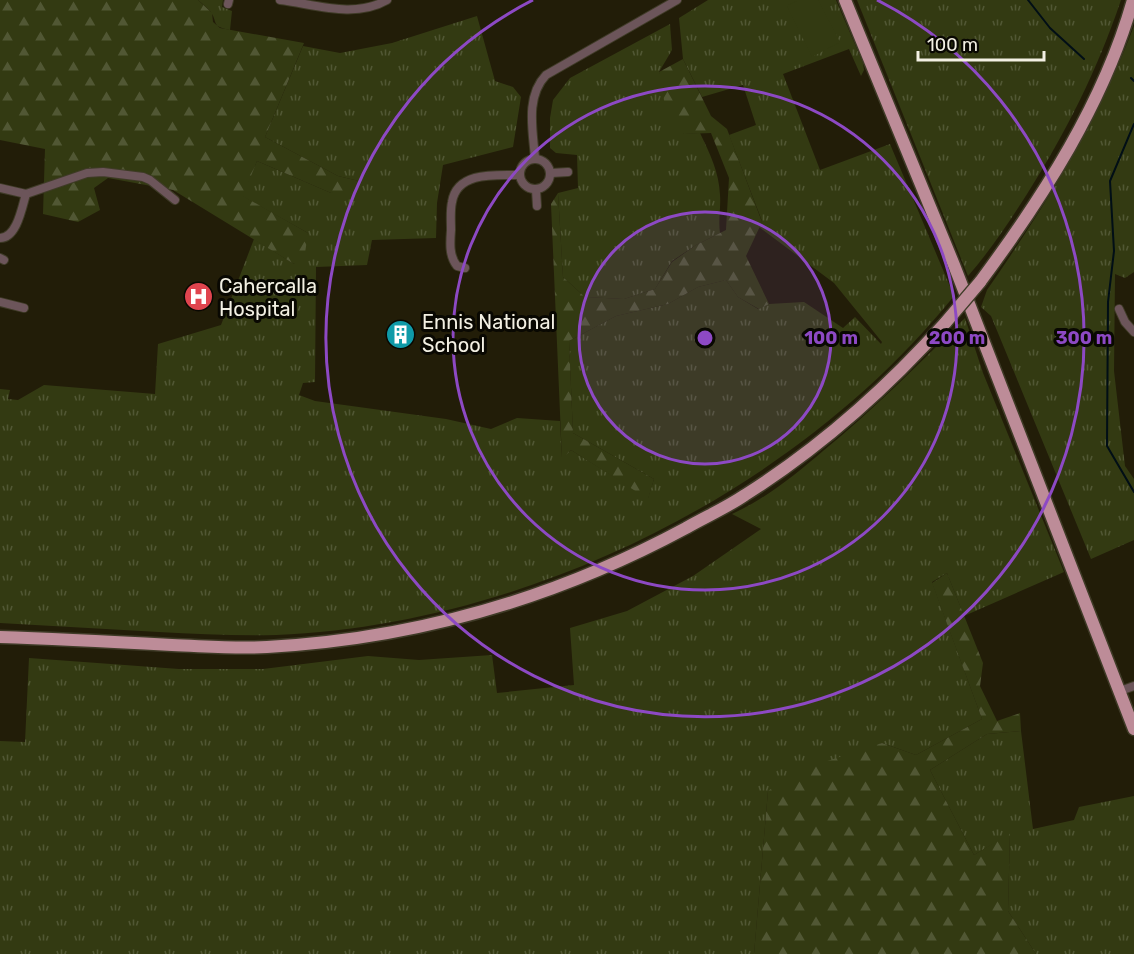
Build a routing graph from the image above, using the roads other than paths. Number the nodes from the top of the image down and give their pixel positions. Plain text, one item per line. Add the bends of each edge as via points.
1 (279, 0) edge
2 (387, 0) edge
3 (677, 0) edge
4 (845, 0) edge
5 (1133, 0) edge
6 (300, 1) edge
7 (535, 158) junction
8 (568, 172) dead end
9 (551, 173) junction
10 (520, 175) junction
11 (0, 188) edge
12 (536, 190) junction
13 (26, 194) junction
14 (174, 200) dead end
15 (537, 206) dead end
16 (0, 238) edge
17 (465, 268) dead end
18 (0, 302) edge
19 (24, 308) dead end
20 (1119, 309) dead end
21 (1134, 332) edge
22 (0, 637) edge
23 (1134, 686) edge
24 (1120, 691) junction
25 (1134, 729) edge

1 - 6 street
2 - 6 street via 341,10
3 - 7 street via 540,81 533,100
4 - 24 main road via 954,265
5 - 22 main road, bridge via 1101,85 1065,154 980,282 907,366 852,417 744,497 647,549 541,593 483,612 368,637 275,647
7 - 9 street via 547,164
7 - 10 street via 524,163
8 - 9 street
9 - 12 street via 547,185
10 - 12 street via 524,185
10 - 17 street via 475,178 459,186 452,201 451,254 457,266
11 - 13 street
12 - 15 street
13 - 14 street via 96,171 143,177
13 - 16 street via 14,228 9,236
18 - 19 street
20 - 21 street
23 - 24 street
24 - 25 main road

